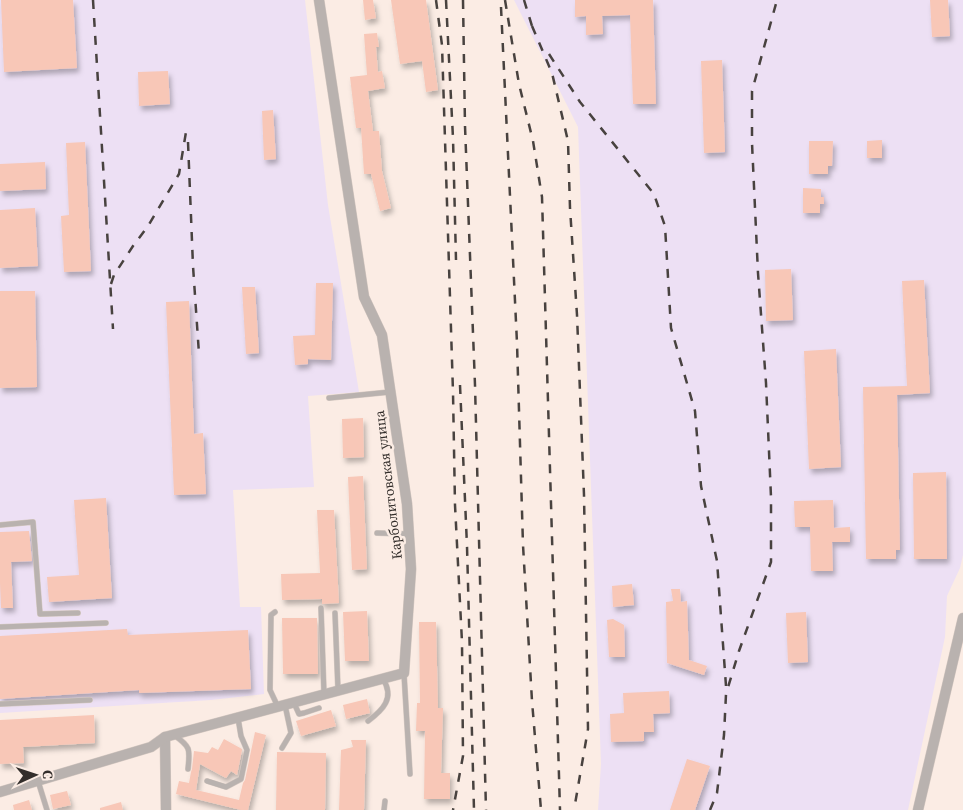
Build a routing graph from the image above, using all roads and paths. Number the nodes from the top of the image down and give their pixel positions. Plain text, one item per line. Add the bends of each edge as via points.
1 (319, 0) edge
2 (391, 392) junction
3 (329, 398) dead end
4 (0, 524) edge
5 (377, 533) dead end
6 (409, 534) junction
7 (321, 608) dead end
8 (275, 612) dead end
9 (336, 612) dead end
10 (78, 613) dead end
11 (963, 618) edge
12 (106, 623) dead end
13 (0, 627) edge
14 (404, 673) junction
15 (383, 679) junction
16 (338, 690) junction
17 (324, 694) junction
18 (90, 700) dead end
19 (0, 704) edge
20 (286, 705) junction
21 (319, 708) dead end
22 (238, 717) junction
23 (368, 721) dead end
24 (169, 736) junction
25 (282, 748) dead end
26 (188, 769) dead end
27 (410, 774) dead end
28 (38, 781) junction
29 (207, 781) dead end
30 (0, 792) edge
31 (384, 801) dead end
32 (47, 810) edge
33 (166, 810) edge
34 (384, 810) edge
35 (918, 810) edge

1 - 2 street, Карболитовская улица via 364,297 382,335
2 - 3 lane
2 - 6 street, Карболитовская улица
4 - 10 lane via 33,522 40,614
5 - 6 lane
6 - 14 street, Карболитовская улица via 412,569
7 - 17 lane
8 - 20 lane via 271,615 270,690
9 - 16 lane
11 - 35 street
12 - 13 lane
14 - 15 street
14 - 27 lane
15 - 16 street
15 - 23 lane via 388,686 387,701
16 - 17 street
17 - 20 street
18 - 19 lane
20 - 21 lane via 299,714
20 - 22 street
20 - 25 lane via 291,733
22 - 24 street
22 - 29 lane via 247,750 240,779 226,787
24 - 26 lane via 181,740 188,748
24 - 28 street via 151,747
24 - 33 street
28 - 30 street
28 - 32 lane
31 - 34 lane

